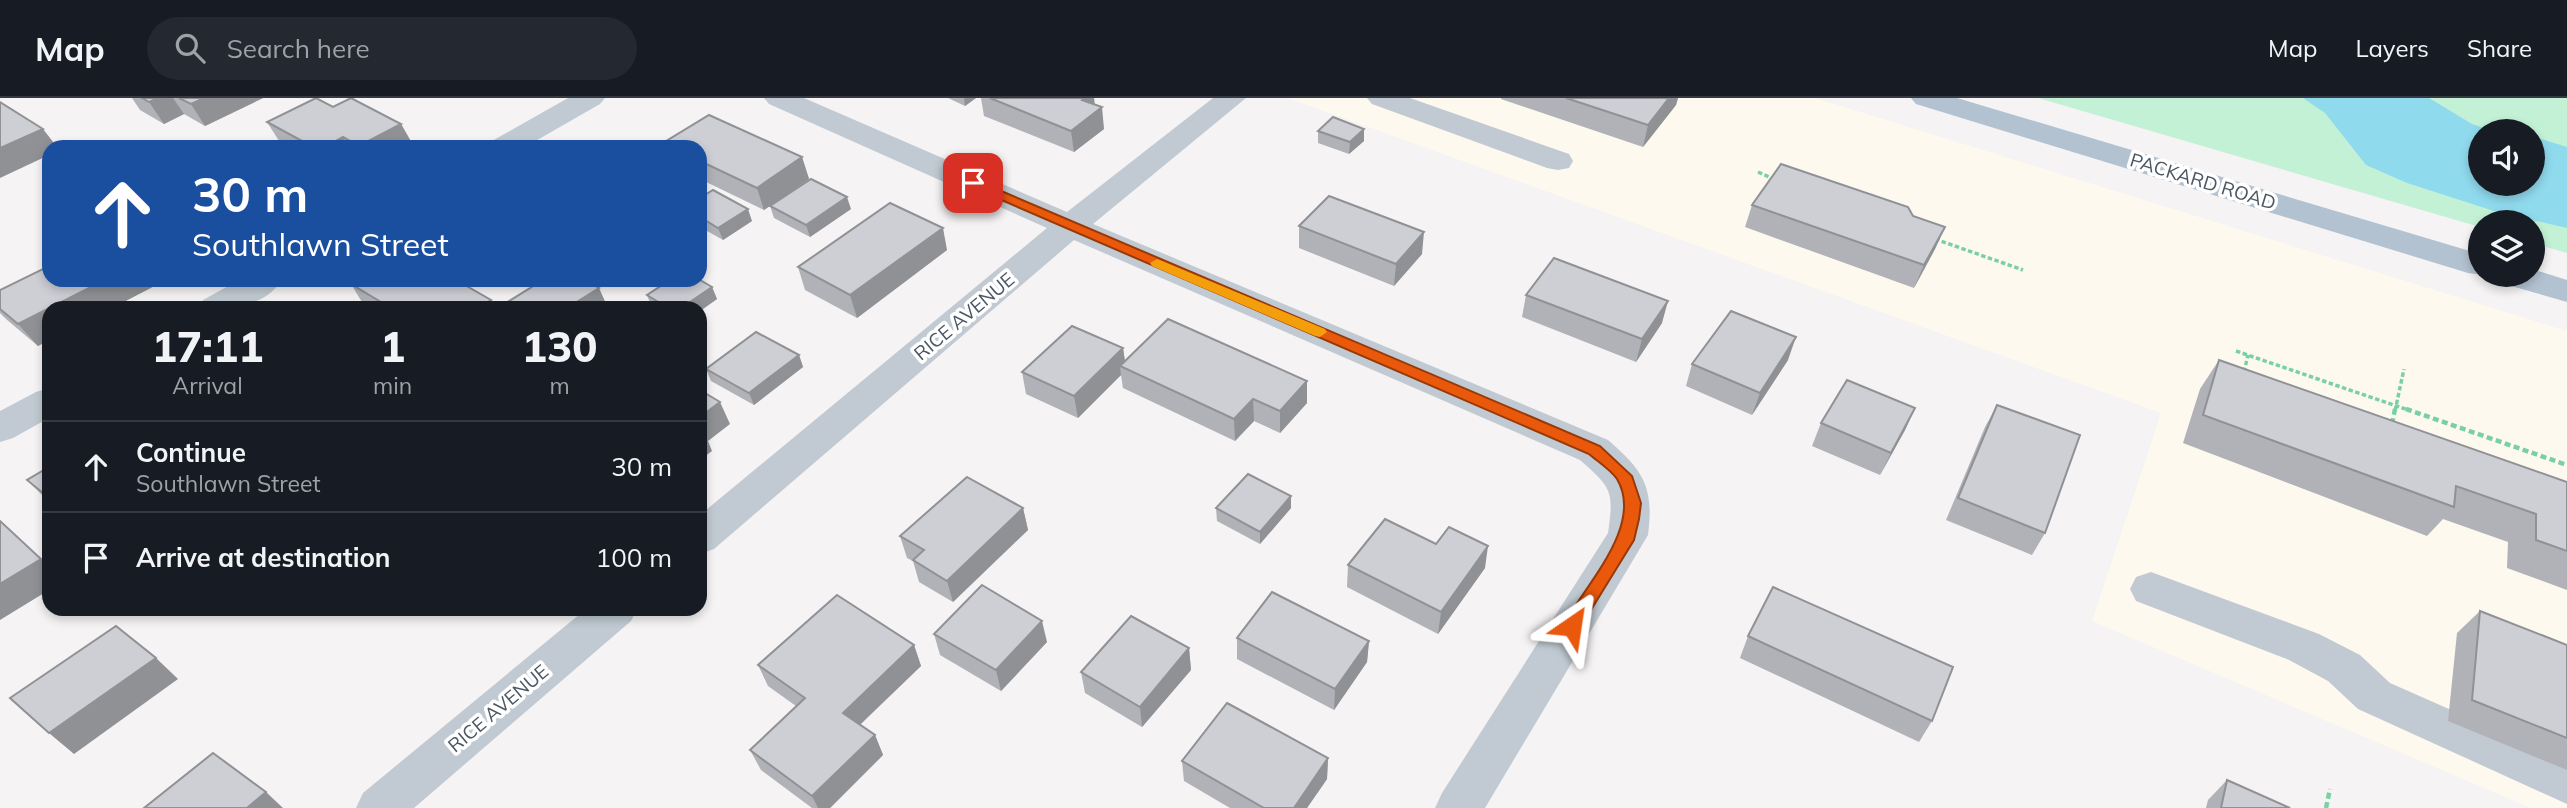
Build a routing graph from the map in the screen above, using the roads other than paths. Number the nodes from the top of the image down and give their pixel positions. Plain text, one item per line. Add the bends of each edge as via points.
1 (590, 98) edge
2 (779, 98) edge
3 (1231, 98) edge
4 (1382, 98) edge
5 (1926, 98) edge
6 (515, 140) edge
7 (1558, 161) dead end
8 (1070, 226) junction
9 (2468, 260) edge
10 (2545, 285) edge
11 (252, 287) edge
12 (2567, 292) edge
13 (228, 301) edge
14 (42, 405) edge
15 (0, 428) edge
16 (707, 532) edge
17 (2151, 589) dead end
18 (608, 616) edge
19 (2567, 783) edge
20 (380, 808) edge
21 (1459, 808) edge

1 - 6 street
2 - 8 street
3 - 8 street, RICE AVENUE
4 - 7 street
5 - 9 main road, PACKARD ROAD
8 - 16 street, RICE AVENUE
8 - 21 street via 1594,450 1624,476 1632,503 1628,535
10 - 12 main road
11 - 13 street
14 - 15 street
17 - 19 street via 2304,647 2344,668 2374,696
18 - 20 street, RICE AVENUE

